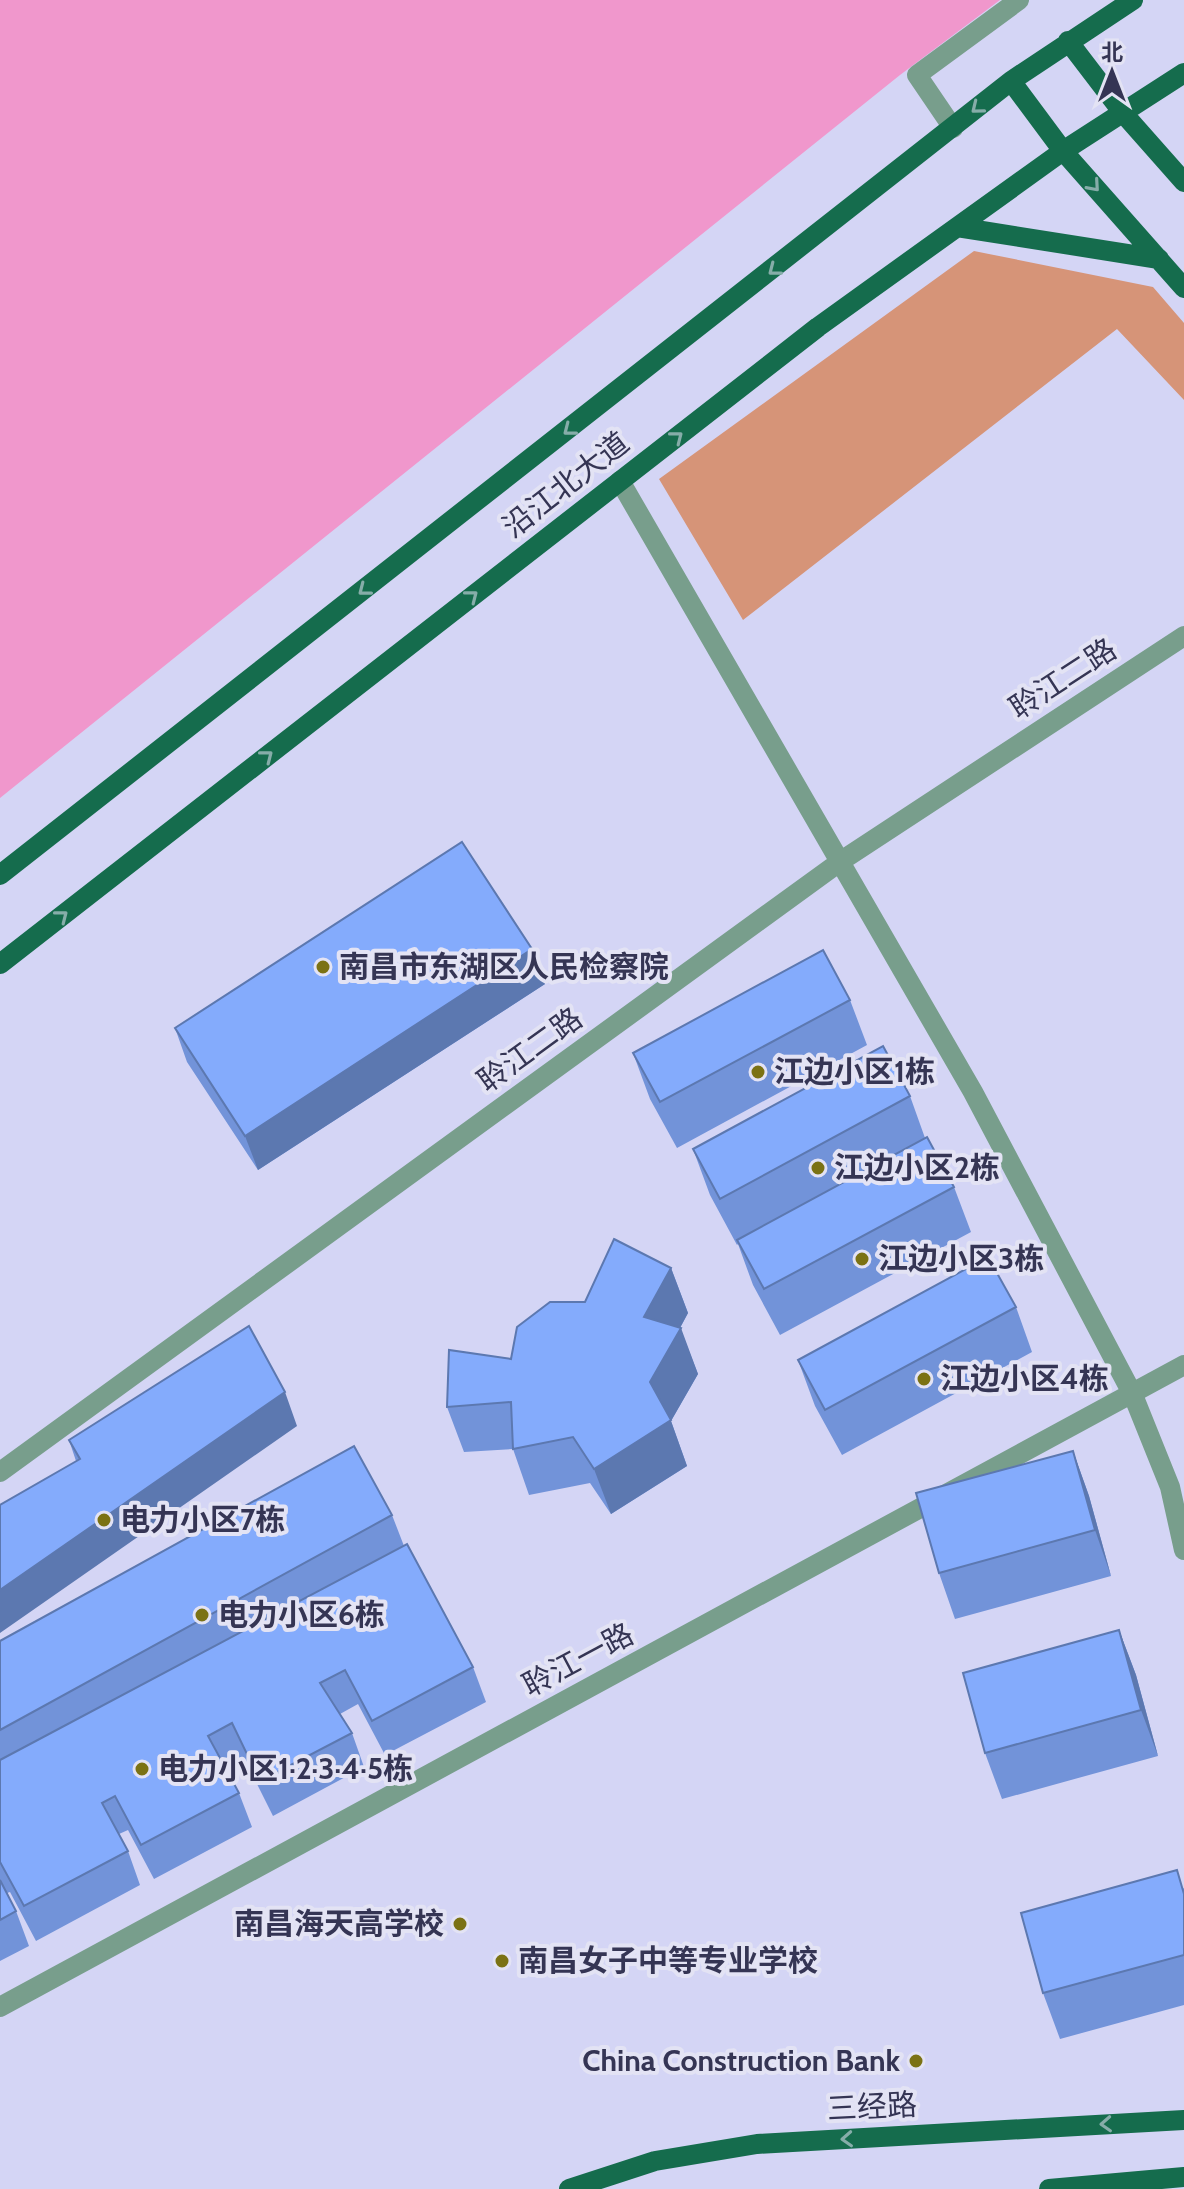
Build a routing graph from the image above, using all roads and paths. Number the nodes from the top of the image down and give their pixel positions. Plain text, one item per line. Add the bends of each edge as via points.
1 (1019, 0) edge
2 (1133, 0) edge
3 (1068, 41) junction
4 (1184, 73) edge
5 (1011, 81) junction
6 (1123, 113) junction
7 (953, 128) junction
8 (1063, 151) junction
9 (1184, 182) edge
10 (957, 227) junction
11 (1159, 259) junction
12 (1184, 288) edge
13 (620, 481) junction
14 (1184, 636) edge
15 (841, 861) junction
16 (0, 875) edge
17 (0, 964) edge
18 (1184, 1365) edge
19 (1133, 1395) junction
20 (0, 1472) edge
21 (1184, 1550) edge
22 (0, 2007) edge
23 (1184, 2120) edge
24 (1184, 2177) edge
25 (569, 2189) edge
26 (1049, 2189) edge

1 - 7 street via 917,75
2 - 3 main road, 沿江北大道
3 - 5 main road, 沿江北大道
3 - 6 main road
4 - 6 main road, 沿江北大道
5 -> 7 main road, 沿江北大道
5 - 8 main road
6 - 8 main road, 沿江北大道
6 - 9 main road
7 -> 16 main road, 沿江北大道
8 - 10 main road, 沿江北大道
8 -> 11 main road
10 - 11 main road
13 -> 10 main road, 沿江北大道
11 - 12 main road
13 - 15 street
17 -> 13 main road, 沿江北大道
14 - 15 street, 聆江二路
15 - 19 street via 973,1092
15 - 20 street, 聆江二路
18 - 19 street, 聆江一路
19 - 21 street via 1170,1487
19 - 22 street, 聆江一路
23 -> 25 main road, 三经路 via 757,2144 655,2161
24 - 26 main road

